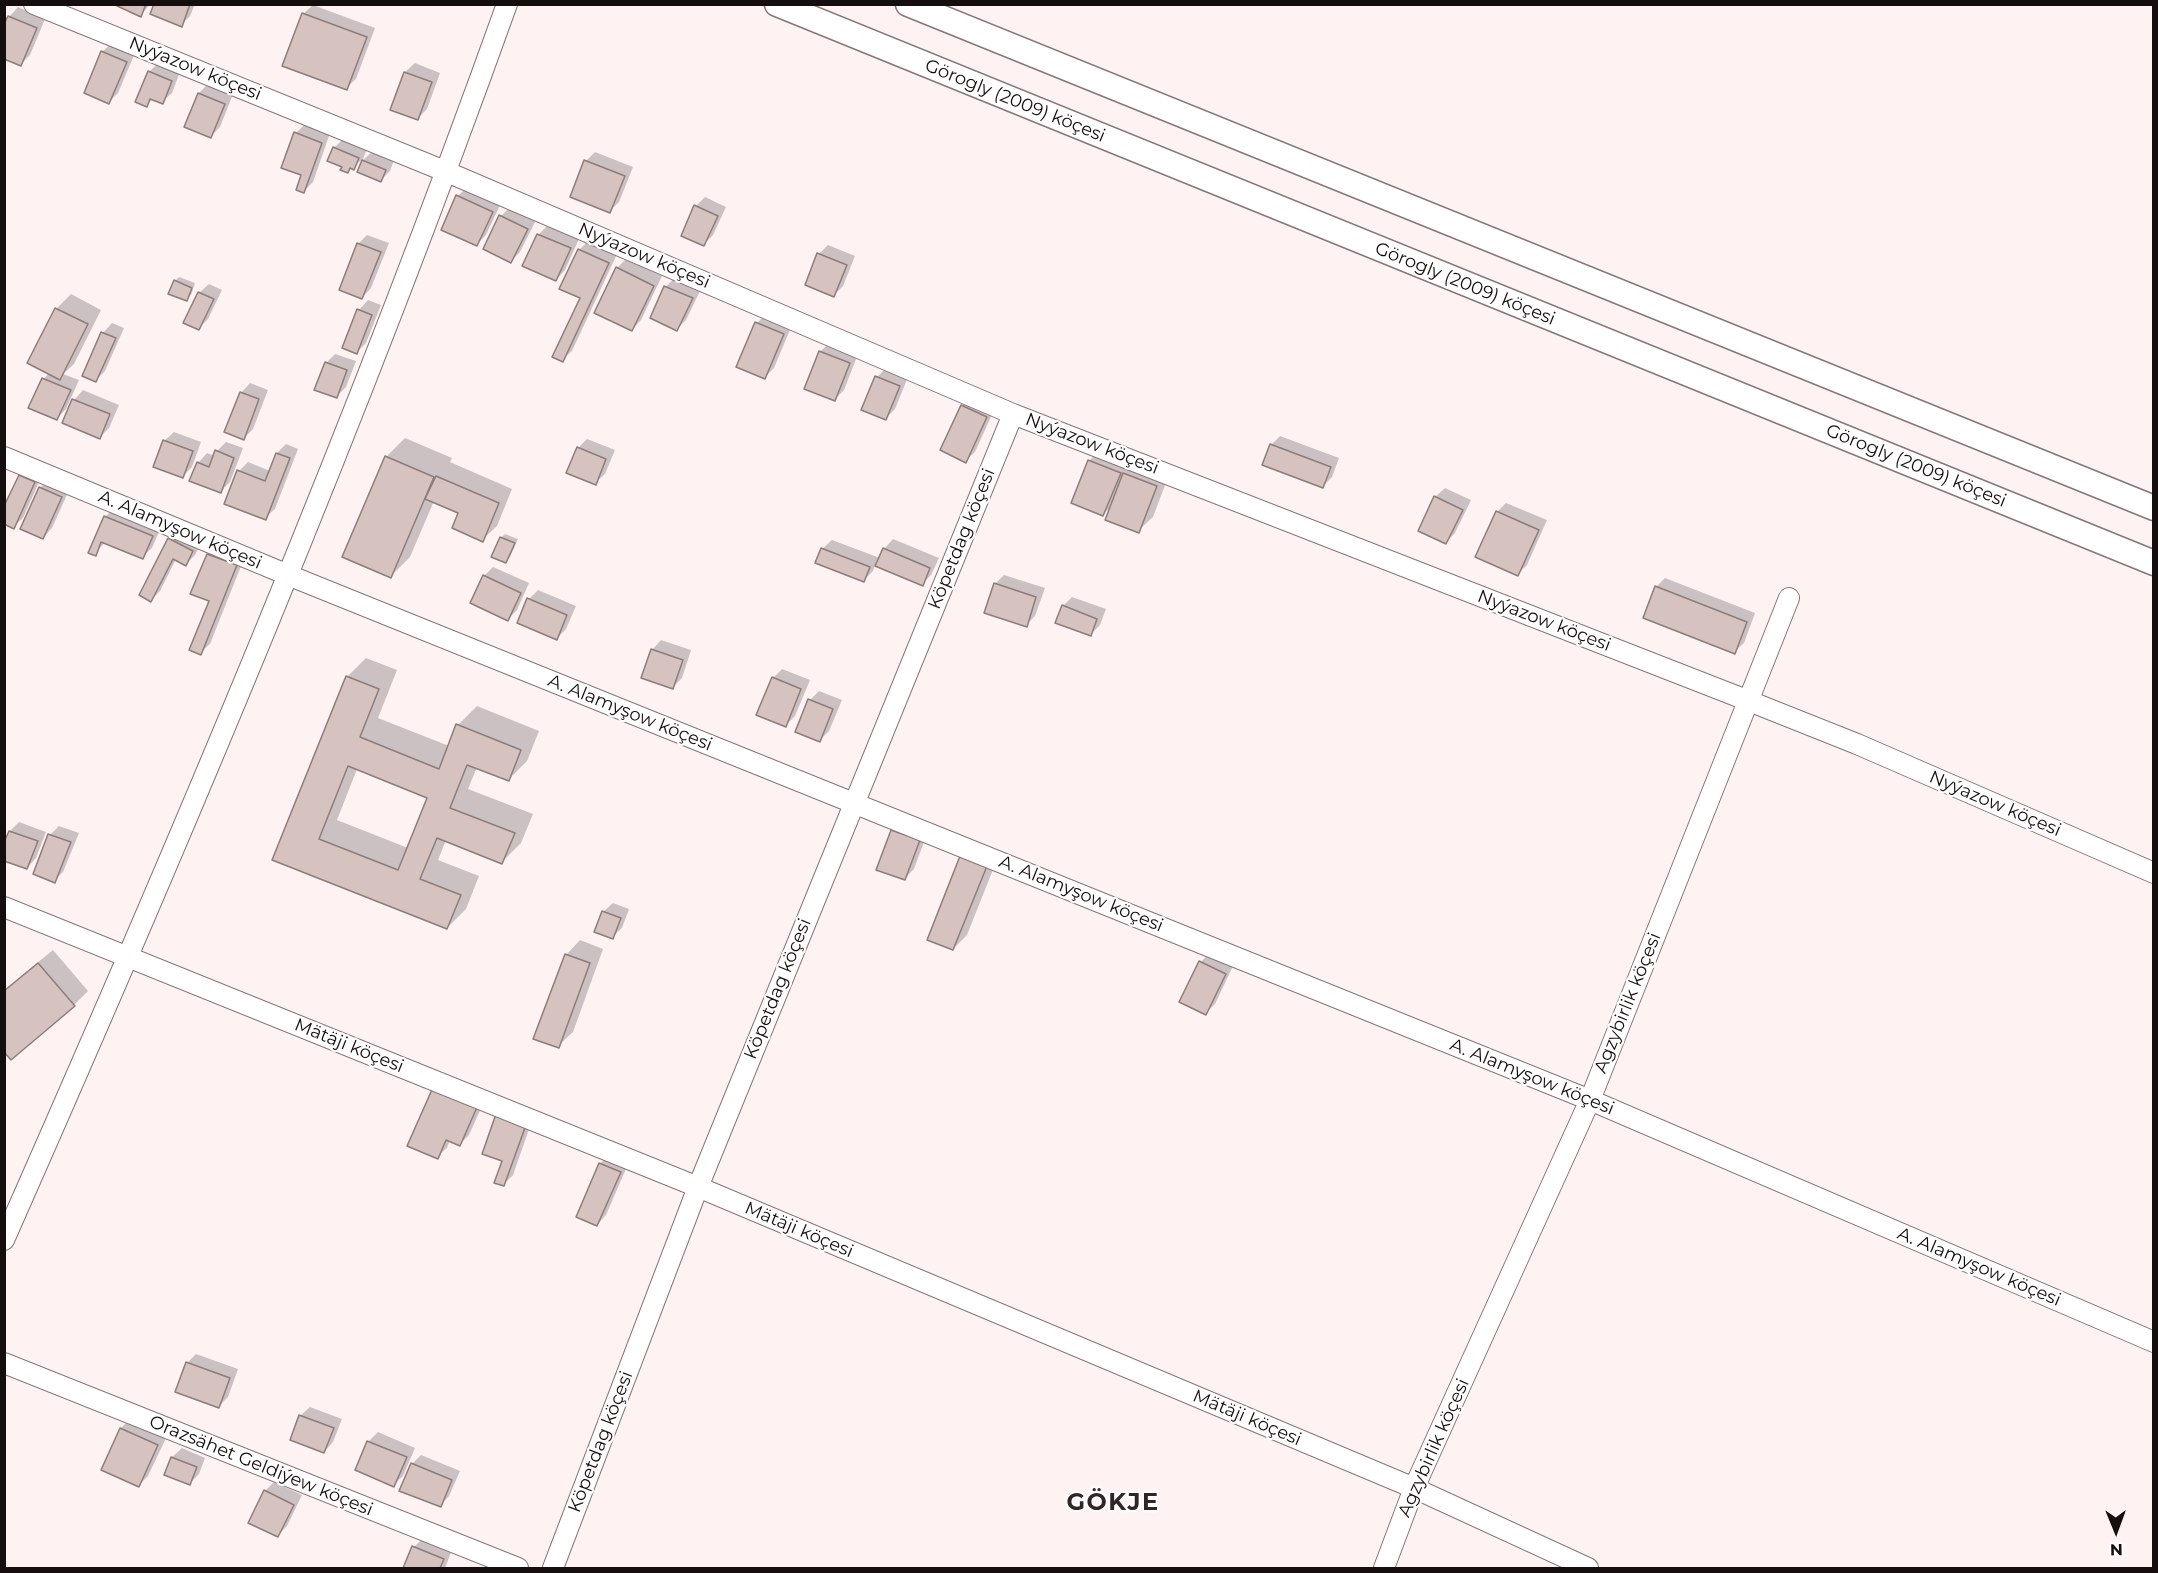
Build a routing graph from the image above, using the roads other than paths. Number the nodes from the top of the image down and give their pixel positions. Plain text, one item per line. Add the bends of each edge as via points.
1 (34, 4) edge
2 (507, 4) edge
3 (777, 4) edge
4 (908, 4) edge
5 (447, 172) junction
6 (1013, 414) junction
7 (4, 457) edge
8 (2154, 508) edge
9 (2154, 563) edge
10 (288, 575) junction
11 (1789, 598) dead end
12 (1749, 701) junction
13 (854, 802) junction
14 (2154, 873) edge
15 (4, 907) edge
16 (129, 957) junction
17 (1590, 1100) junction
18 (698, 1187) junction
19 (4, 1239) edge
20 (2154, 1342) edge
21 (4, 1363) edge
22 (1414, 1488) junction
23 (518, 1569) edge
24 (553, 1569) edge
25 (1384, 1569) edge
26 (1588, 1569) edge

1 - 5 street, Nyýazow köçesi
2 - 5 street
3 - 9 main road, Görogly (2009) köçesi
4 - 8 main road
5 - 6 street, Nyýazow köçesi
5 - 10 street
6 - 12 street, Nyýazow köçesi
6 - 13 street, Köpetdag köçesi
7 - 10 street, A. Alamyşow köçesi
10 - 13 street, A. Alamyşow köçesi
10 - 16 street
11 - 12 street, Agzybirlik köçesi
12 - 14 street, Nyýazow köçesi
12 - 17 street, Agzybirlik köçesi
13 - 17 street, A. Alamyşow köçesi
13 - 18 street, Köpetdag köçesi
15 - 16 street, Mätäji köçesi
16 - 18 street, Mätäji köçesi
16 - 19 street
17 - 20 street, A. Alamyşow köçesi
17 - 22 street, Agzybirlik köçesi
18 - 22 street, Mätäji köçesi
18 - 24 street, Köpetdag köçesi
21 - 23 street, Orazsähet Geldiýew köçesi
22 - 25 street, Agzybirlik köçesi
22 - 26 street, Mätäji köçesi

